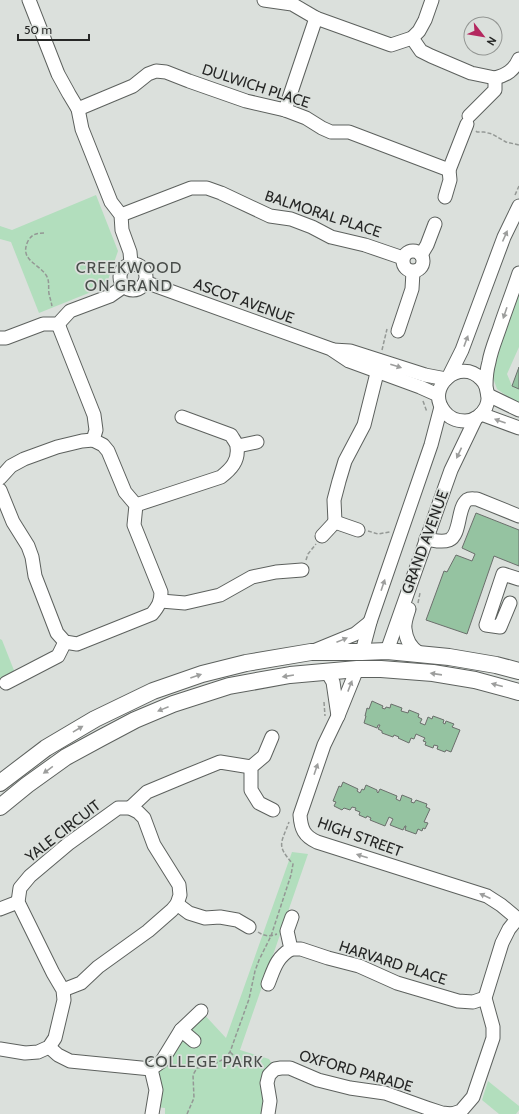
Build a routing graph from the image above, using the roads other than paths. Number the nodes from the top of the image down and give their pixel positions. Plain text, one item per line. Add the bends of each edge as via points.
1 (29, 0) edge
2 (264, 0) edge
3 (432, 0) edge
4 (316, 18) junction
5 (412, 38) junction
6 (519, 59) edge
7 (495, 78) junction
8 (78, 109) junction
9 (285, 110) junction
10 (449, 170) junction
11 (444, 197) dead end
12 (519, 206) edge
13 (121, 215) junction
14 (435, 224) dead end
15 (421, 255) junction
16 (403, 258) junction
17 (131, 263) junction
18 (413, 272) junction
19 (519, 273) edge
20 (145, 282) junction
21 (123, 286) junction
22 (58, 324) junction
23 (400, 326) road end
24 (0, 338) edge
25 (380, 361) junction
26 (447, 377) junction
27 (487, 391) junction
28 (439, 401) junction
29 (519, 410) edge
30 (478, 416) junction
31 (182, 417) dead end
32 (519, 428) edge
33 (93, 440) junction
34 (257, 442) dead end
35 (238, 446) junction
36 (0, 478) edge
37 (0, 490) edge
38 (136, 505) junction
39 (519, 516) edge
40 (335, 522) junction
41 (358, 530) road end
42 (322, 536) road end
43 (426, 539) junction
44 (302, 570) road end
45 (519, 579) edge
46 (406, 596) junction
47 (161, 601) junction
48 (510, 603) dead end
49 (370, 622) junction
50 (65, 642) junction
51 (387, 651) junction
52 (311, 652) junction
53 (362, 652) junction
54 (419, 653) junction
55 (356, 669) junction
56 (381, 669) junction
57 (519, 671) edge
58 (327, 672) junction
59 (6, 683) dead end
60 (519, 692) edge
61 (338, 716) junction
62 (272, 737) dead end
63 (251, 767) junction
64 (0, 783) edge
65 (0, 807) edge
66 (130, 808) junction
67 (273, 810) dead end
68 (18, 902) junction
69 (177, 904) junction
70 (0, 909) edge
71 (292, 917) dead end
72 (518, 919) edge
73 (249, 927) road end
74 (291, 949) junction
75 (268, 984) dead end
76 (63, 990) junction
77 (485, 998) junction
78 (201, 1011) dead end
79 (180, 1030) junction
80 (194, 1041) dead end
81 (49, 1047) junction
82 (0, 1049) edge
83 (151, 1069) junction
84 (152, 1114) edge
85 (268, 1114) edge
86 (452, 1114) edge

1 - 8 street via 58,74
2 - 4 street via 292,4
3 - 5 street via 425,20
4 - 5 street via 391,45
4 - 9 street
5 - 7 street via 421,51 431,56 470,74
6 - 7 street via 511,71
7 - 10 street via 495,90 468,120
8 - 9 street, DULWICH PLACE via 133,86 156,71 166,72 246,101
8 - 13 street via 82,129 110,202
9 - 10 street, DULWICH PLACE via 331,132 350,132
10 - 11 street via 450,180
26 -> 12 street, GRAND AVENUE via 462,350 504,237
13 - 16 street, BALMORAL PLACE via 191,188 207,188 270,216 291,219 331,237
13 - 17 street via 122,230
14 - 15 street
15 - 16 street via 411,251
15 - 18 street via 422,266
16 - 18 street via 404,268
17 - 20 street via 140,265 146,272
17 - 21 street via 122,268 119,279
18 - 23 street via 412,289
19 -> 27 street, GRAND AVENUE via 492,348 488,363
20 - 21 street via 140,288 131,291
20 - 25 street, ASCOT AVENUE via 331,349 349,361
21 - 22 street via 110,296 70,311
22 - 24 street via 43,324
22 - 33 street via 94,415 96,430
25 -> 26 street, ASCOT AVENUE via 425,375
25 - 28 street, ASCOT AVENUE
25 - 40 street via 364,425 345,461 338,481 334,500
26 - 27 street via 466,371 482,379
26 - 28 street, GRAND AVENUE via 440,386
27 - 29 street
27 - 30 street, GRAND AVENUE via 488,402
28 - 30 street via 447,416 456,420 466,421
49 -> 28 street, GRAND AVENUE via 431,445
32 -> 30 street
30 -> 43 street, GRAND AVENUE via 451,470
31 - 35 street via 231,435
33 - 36 street via 57,447 24,459 11,466
33 - 38 street via 108,451 125,492
34 - 35 street
35 - 38 street via 237,460 221,477
37 - 50 street via 13,522 28,546 35,576 57,633
38 - 47 street via 134,525 161,592
39 - 43 street via 477,499 470,499 464,505 452,538 441,542
40 - 41 street
40 - 42 street
43 - 46 street, GRAND AVENUE
44 - 47 street via 252,577 220,595 185,603
45 - 48 street via 503,574 486,625 500,627
46 - 51 street, GRAND AVENUE
46 - 54 street via 411,601 405,627 411,646
47 - 50 street via 152,614 77,644
52 -> 49 street via 355,634
49 - 53 street, GRAND AVENUE
50 - 59 street via 58,656
51 - 53 main road
51 - 54 main road
51 - 56 main road, GRAND AVENUE
52 - 53 main road
64 -> 52 main road via 46,748 94,719 153,691 202,674 246,663
53 - 55 main road, GRAND AVENUE
54 - 57 main road
55 - 56 main road
55 - 58 main road
61 -> 55 street, HIGH STREET
60 -> 56 main road via 475,680 433,673
58 - 61 street via 333,682
58 -> 65 main road via 290,675 230,686 160,709 128,723 66,757
72 -> 61 street, HIGH STREET via 487,896 310,839 296,815
62 - 63 street via 264,756
63 - 66 street via 220,762 147,792
63 - 67 street via 250,790 259,803
66 - 68 street, YALE CIRCUIT via 118,808 68,844 30,876 20,888
66 - 69 street via 144,818 154,845 179,885 180,895
68 - 70 street
68 - 76 street
69 - 73 street via 189,913 205,918 237,920
69 - 76 street via 148,931 98,967 81,983
71 - 74 street via 287,931
72 - 77 street via 509,928 502,943
74 - 75 street via 283,953 276,962
74 - 77 street, HARVARD PLACE via 301,949 359,966 397,983 458,1001 473,1002
76 - 81 street via 64,1000 55,1038
77 - 86 street, OXFORD PARADE via 493,1027 493,1038 473,1097 461,1111
78 - 79 street
79 - 80 street
79 - 83 street via 162,1060
81 - 82 street via 38,1052 25,1053
81 - 83 street via 70,1061
83 - 84 street via 156,1090
85 - 86 street, OXFORD PARADE via 269,1075 275,1069 281,1068 290,1068 318,1080 350,1088 385,1093 442,1113

